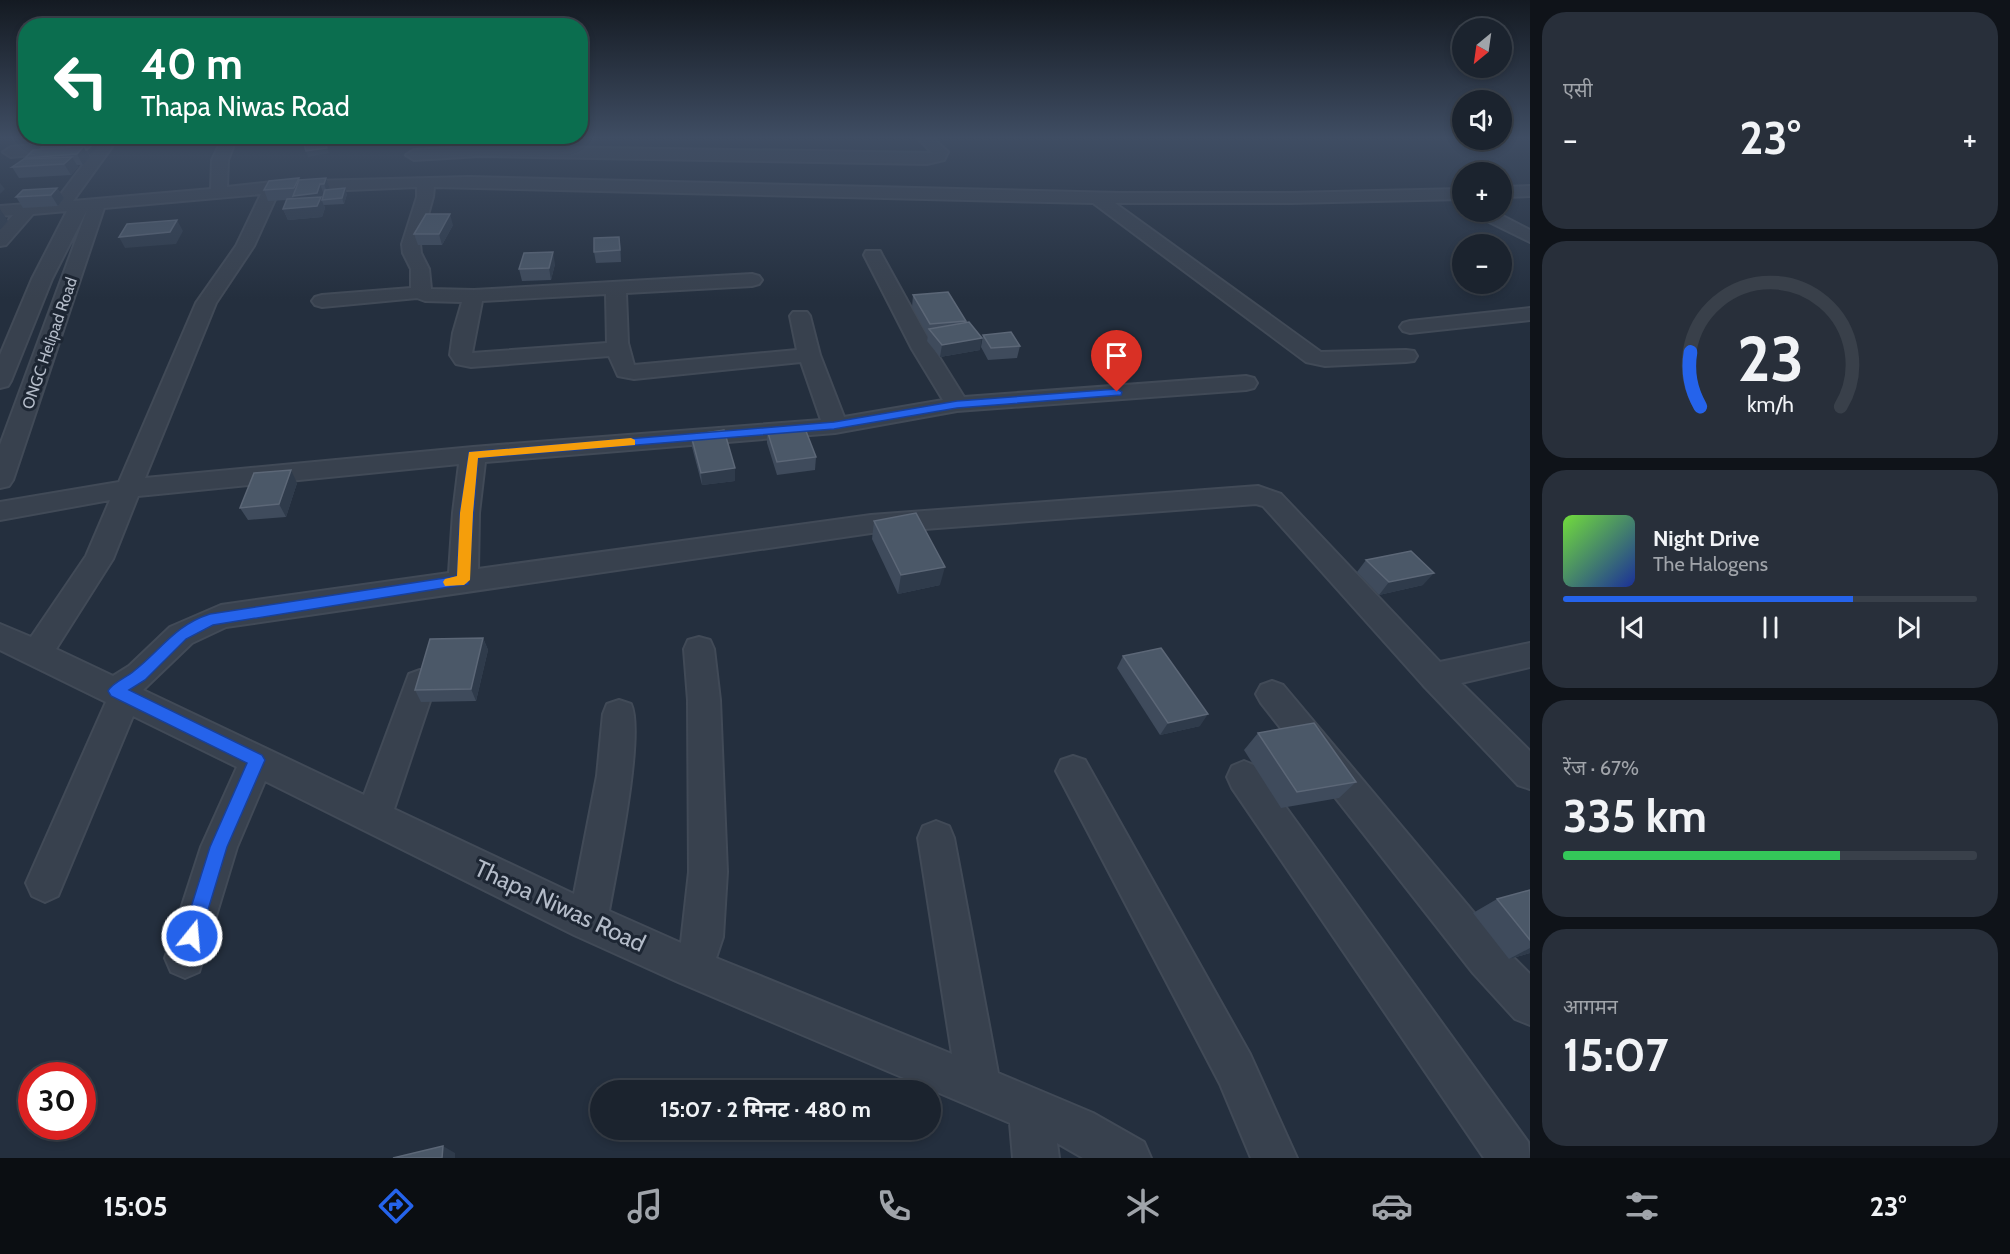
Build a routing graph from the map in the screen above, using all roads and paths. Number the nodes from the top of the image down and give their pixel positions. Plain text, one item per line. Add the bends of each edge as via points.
1 (85, 191) edge
2 (237, 191) edge
3 (271, 191) edge
4 (357, 191) edge
5 (425, 191) edge
6 (805, 191) edge
7 (1529, 191) edge
8 (1512, 192) edge
9 (219, 193) joint
10 (1452, 196) edge
11 (1097, 198) junction
12 (354, 200) dead end
13 (78, 206) junction
14 (28, 209) junction
15 (0, 211) edge
16 (1502, 222) edge
17 (1530, 237) edge
18 (0, 241) edge
19 (873, 255) dead end
20 (752, 280) dead end
21 (616, 288) junction
22 (421, 292) junction
23 (474, 297) junction
24 (322, 301) dead end
25 (1530, 314) edge
26 (800, 316) dead end
27 (1410, 327) dead end
28 (618, 349) junction
29 (809, 355) junction
30 (1406, 356) dead end
31 (0, 381) edge
32 (1246, 383) dead end
33 (957, 404) junction
34 (834, 426) junction
35 (473, 455) junction
36 (0, 480) edge
37 (126, 489) junction
38 (0, 511) edge
39 (464, 580) junction
40 (0, 636) edge
41 (699, 649) dead end
42 (37, 654) junction
43 (1530, 655) edge
44 (1434, 676) junction
45 (420, 683) edge
46 (121, 694) junction
47 (1272, 694) dead end
48 (619, 714) dead end
49 (256, 760) junction
50 (1073, 771) dead end
51 (1530, 774) edge
52 (1244, 777) dead end
53 (374, 817) junction
54 (936, 838) dead end
55 (45, 883) dead end
56 (588, 921) junction
57 (185, 958) dead end
58 (692, 968) junction
59 (1530, 1004) edge
60 (979, 1088) junction
61 (1031, 1109) junction
62 (1036, 1158) edge
63 (1128, 1158) edge
64 (1274, 1158) edge
65 (1512, 1158) edge

1 - 13 street
2 - 9 street
3 - 37 street via 245,246 206,303
4 - 12 street
5 - 22 street via 411,244 420,269
6 - 11 street
7 - 8 street
9 - 13 street
10 - 11 street
11 - 30 street via 1314,357
13 - 14 street
13 - 31 street via 42,279
13 - 36 street, ONGC Helipad Road
14 - 15 street
14 - 18 street
16 - 17 street
19 - 33 street
20 - 21 street
21 - 23 street
21 - 28 street
22 - 23 street
22 - 24 street
23 - 28 street via 461,344 464,359
25 - 27 street
26 - 29 street
28 - 29 street via 622,366 634,372
29 - 34 street
32 - 33 street
33 - 34 street
34 - 35 street
35 - 37 street
35 - 39 street
37 - 38 street
37 - 42 street via 99,559
39 - 44 street via 871,524 1258,495 1272,500
39 - 46 street via 210,620 181,635
40 - 42 street, Thapa Niwas Road
41 - 58 street via 708,872 703,937
42 - 46 street, Thapa Niwas Road
43 - 44 street
44 - 51 street
45 - 53 street
46 - 49 street, Thapa Niwas Road
46 - 55 street
47 - 59 street via 1487,959
48 - 56 street via 614,776
49 - 53 street, Thapa Niwas Road
49 - 57 street via 219,847
50 - 64 street via 1235,1069
52 - 65 street
53 - 56 street, Thapa Niwas Road
54 - 60 street
56 - 58 street, Thapa Niwas Road
58 - 60 street, Thapa Niwas Road
60 - 61 street, Thapa Niwas Road
61 - 62 street
61 - 63 street, Thapa Niwas Road

